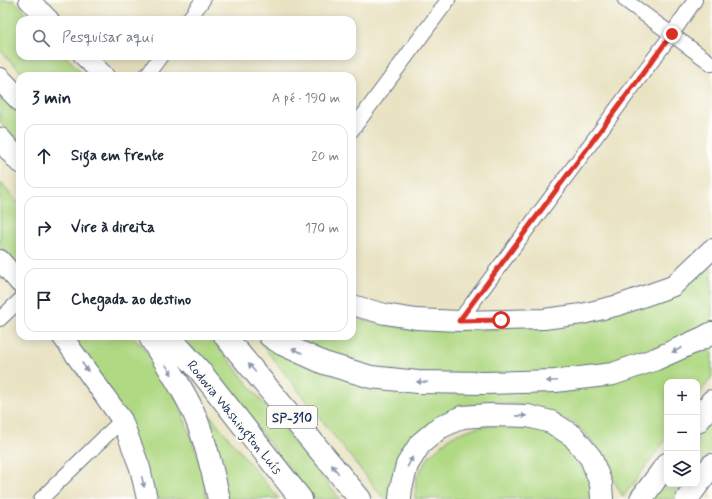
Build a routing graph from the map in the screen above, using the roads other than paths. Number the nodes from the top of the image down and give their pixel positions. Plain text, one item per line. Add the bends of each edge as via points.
1 (29, 0) edge
2 (203, 0) edge
3 (448, 0) edge
4 (625, 0) edge
5 (696, 0) edge
6 (45, 16) edge
7 (191, 16) edge
8 (672, 34) junction
9 (88, 60) edge
10 (158, 60) edge
11 (712, 64) edge
12 (100, 72) edge
13 (149, 72) edge
14 (0, 79) edge
15 (16, 96) edge
16 (356, 125) edge
17 (0, 139) edge
18 (16, 157) edge
19 (712, 249) edge
20 (0, 260) edge
21 (16, 278) edge
22 (16, 304) edge
23 (356, 306) edge
24 (0, 319) edge
25 (459, 321) junction
26 (712, 332) edge
27 (65, 340) edge
28 (152, 340) edge
29 (172, 340) edge
30 (228, 340) edge
31 (276, 340) edge
32 (712, 401) edge
33 (700, 418) edge
34 (122, 420) junction
35 (712, 465) edge
36 (664, 468) edge
37 (41, 499) edge
38 (147, 499) edge
39 (219, 499) edge
40 (301, 499) edge
41 (360, 499) edge
42 (400, 499) edge
43 (602, 499) edge
44 (641, 499) edge
45 (687, 499) edge

1 - 6 main road
2 - 7 street
3 - 16 street
4 - 8 street
5 - 8 street
8 - 11 street
8 - 25 street
9 - 12 main road
10 - 13 street
14 - 15 highway
17 - 18 highway
19 - 25 main road via 673,286 619,305 582,314 544,318
20 - 21 main road
22 - 24 street
23 - 25 main road via 385,314
26 -> 31 highway via 656,360 613,374 555,381 485,383 418,382 371,377 324,362
27 -> 34 main road
28 -> 39 highway via 192,409 202,434
29 - 40 highway, Rodovia Washington Luís / SP-310 via 201,372
41 -> 30 highway, SP-310
32 - 33 highway
34 - 37 street
34 -> 38 main road via 140,468
35 - 45 highway
36 - 44 highway
42 -> 43 highway via 407,465 420,444 439,428 462,417 489,415 528,416 551,422 573,436 591,458 601,484

